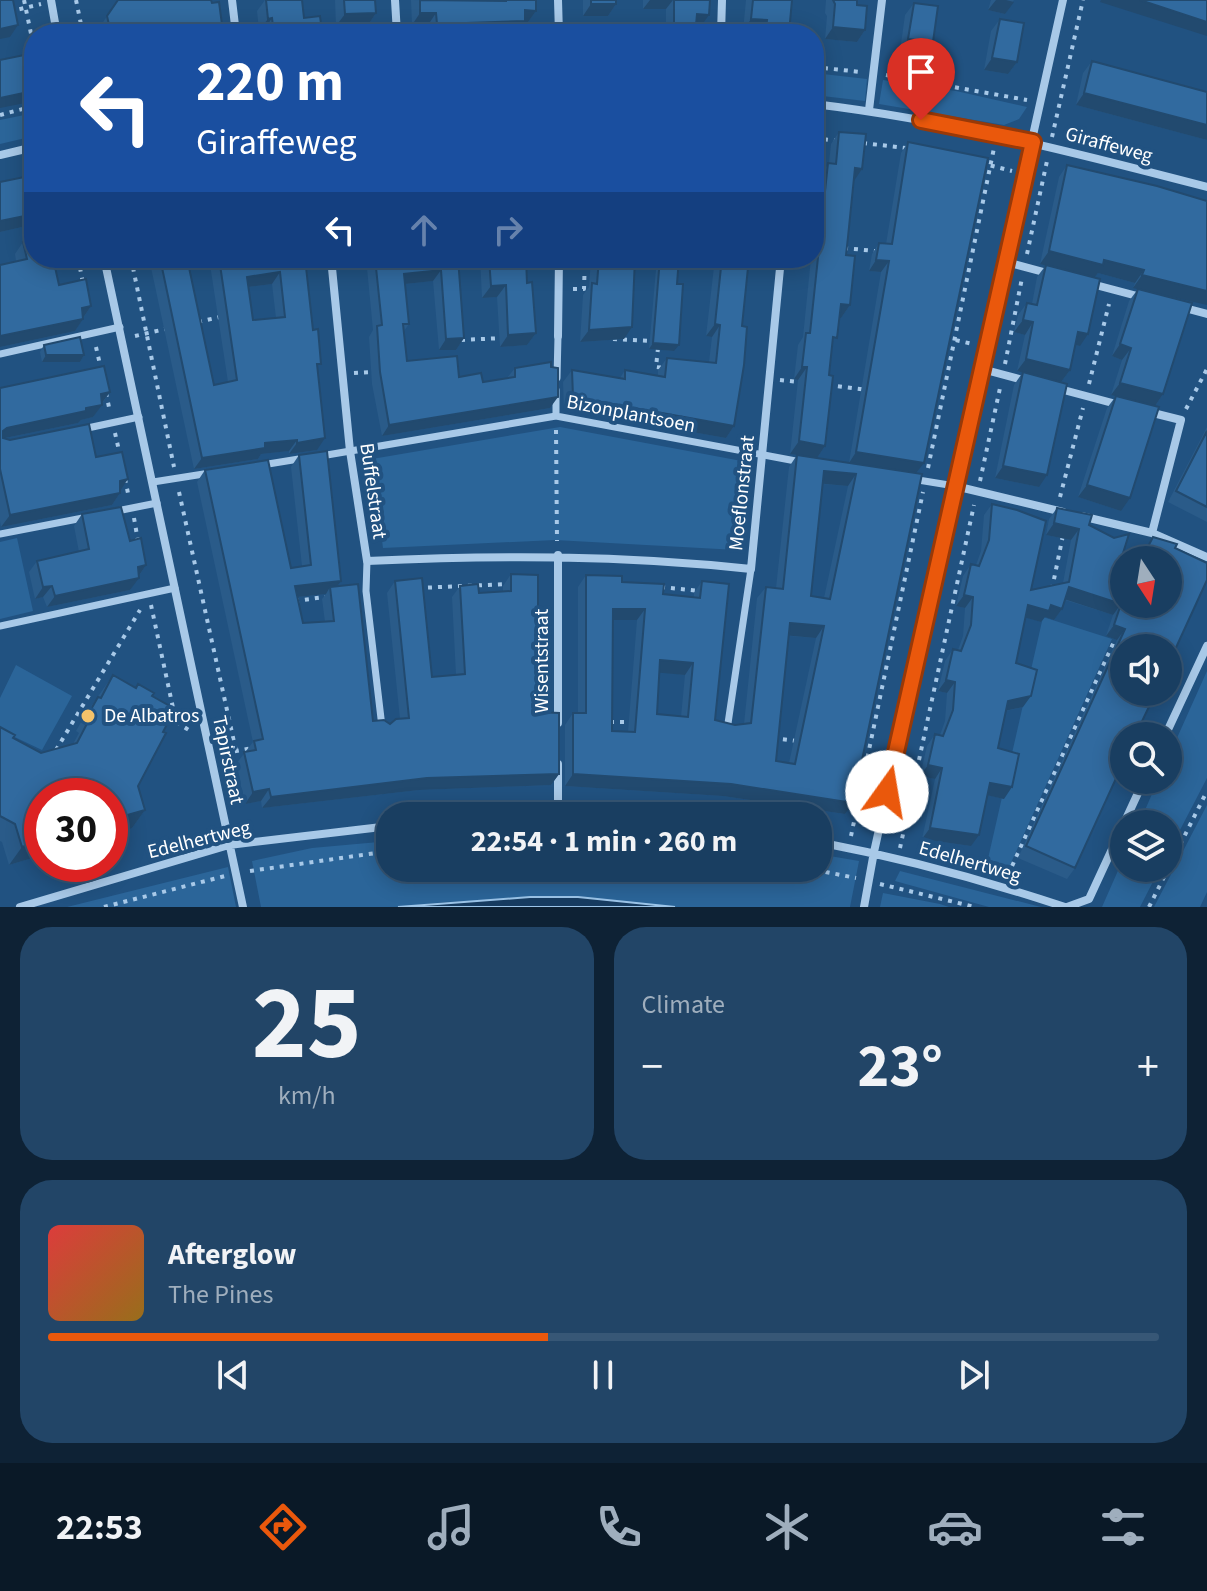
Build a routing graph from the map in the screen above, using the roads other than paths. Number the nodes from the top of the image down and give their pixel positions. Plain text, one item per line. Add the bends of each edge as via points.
1 (232, 0) edge
2 (395, 0) edge
3 (558, 0) edge
4 (722, 0) edge
5 (882, 0) edge
6 (1063, 0) edge
7 (51, 1) edge
8 (55, 24) edge
9 (235, 24) edge
10 (396, 24) edge
11 (559, 24) edge
12 (721, 24) edge
13 (824, 105) edge
14 (869, 110) junction
15 (1033, 142) junction
16 (24, 149) edge
17 (0, 155) edge
18 (1207, 187) edge
19 (1006, 262) junction
20 (106, 268) edge
21 (332, 268) edge
22 (559, 268) edge
23 (780, 268) edge
24 (1068, 278) edge
25 (1083, 282) edge
26 (1153, 300) edge
27 (1167, 303) edge
28 (1207, 314) edge
29 (120, 327) junction
30 (558, 336) joint
31 (0, 354) edge
32 (982, 369) junction
33 (1031, 382) edge
34 (1044, 385) edge
35 (1127, 406) edge
36 (1140, 410) edge
37 (556, 416) junction
38 (139, 417) junction
39 (70, 431) edge
40 (350, 451) junction
41 (763, 456) junction
42 (804, 462) edge
43 (251, 467) edge
44 (221, 471) edge
45 (899, 477) edge
46 (153, 482) junction
47 (955, 486) junction
48 (157, 503) junction
49 (1152, 533) junction
50 (0, 534) edge
51 (558, 555) junction
52 (1207, 557) edge
53 (367, 561) junction
54 (751, 569) junction
55 (175, 588) junction
56 (0, 626) edge
57 (1207, 646) edge
58 (1172, 722) edge
59 (382, 729) edge
60 (727, 730) edge
61 (558, 736) edge
62 (558, 752) edge
63 (1138, 794) edge
64 (558, 802) edge
65 (376, 828) edge
66 (832, 844) edge
67 (229, 845) junction
68 (874, 852) junction
69 (20, 907) edge
70 (243, 907) edge
71 (864, 907) edge
72 (1066, 907) edge

1 - 9 street
2 - 10 street
3 - 11 street
4 - 12 street
5 - 14 street
6 - 15 street
7 - 8 street
13 - 14 street, Giraffeweg
14 - 15 street, Giraffeweg
15 - 18 street, Giraffeweg
15 - 19 street
16 - 17 street
19 - 24 street
19 - 32 street
20 - 29 street, Tapirstraat
21 - 40 street, Buffelstraat
22 - 30 street
23 - 41 street, Moeflonstraat
25 - 26 street
27 - 28 street
29 - 31 street
29 - 38 street, Tapirstraat
30 - 37 street
32 - 33 street
32 - 47 street
34 - 35 street
36 - 49 street via 1181,420
37 - 40 street, Bizonplantsoen
37 - 41 street, Bizonplantsoen
38 - 39 street
38 - 46 street, Tapirstraat
40 - 43 street, Bizonplantsoen
40 - 53 street, Buffelstraat
41 - 42 street, Bizonplantsoen
41 - 54 street, Moeflonstraat
44 - 46 street
45 - 47 street
46 - 48 street, Tapirstraat
47 - 49 street
47 - 68 street
48 - 50 street
48 - 55 street, Tapirstraat
49 - 52 street
51 - 53 street
51 - 54 street
51 - 61 street, Wisentstraat
53 - 59 street, Buffelstraat
54 - 60 street, Moeflonstraat
55 - 56 street
55 - 67 street, Tapirstraat
57 - 58 street
62 - 64 street
63 - 72 street, Edelhertweg via 1089,899
65 - 67 street, Edelhertweg
66 - 68 street, Edelhertweg
67 - 69 street, Edelhertweg
67 - 70 street, Tapirstraat
68 - 71 street
68 - 72 street, Edelhertweg

